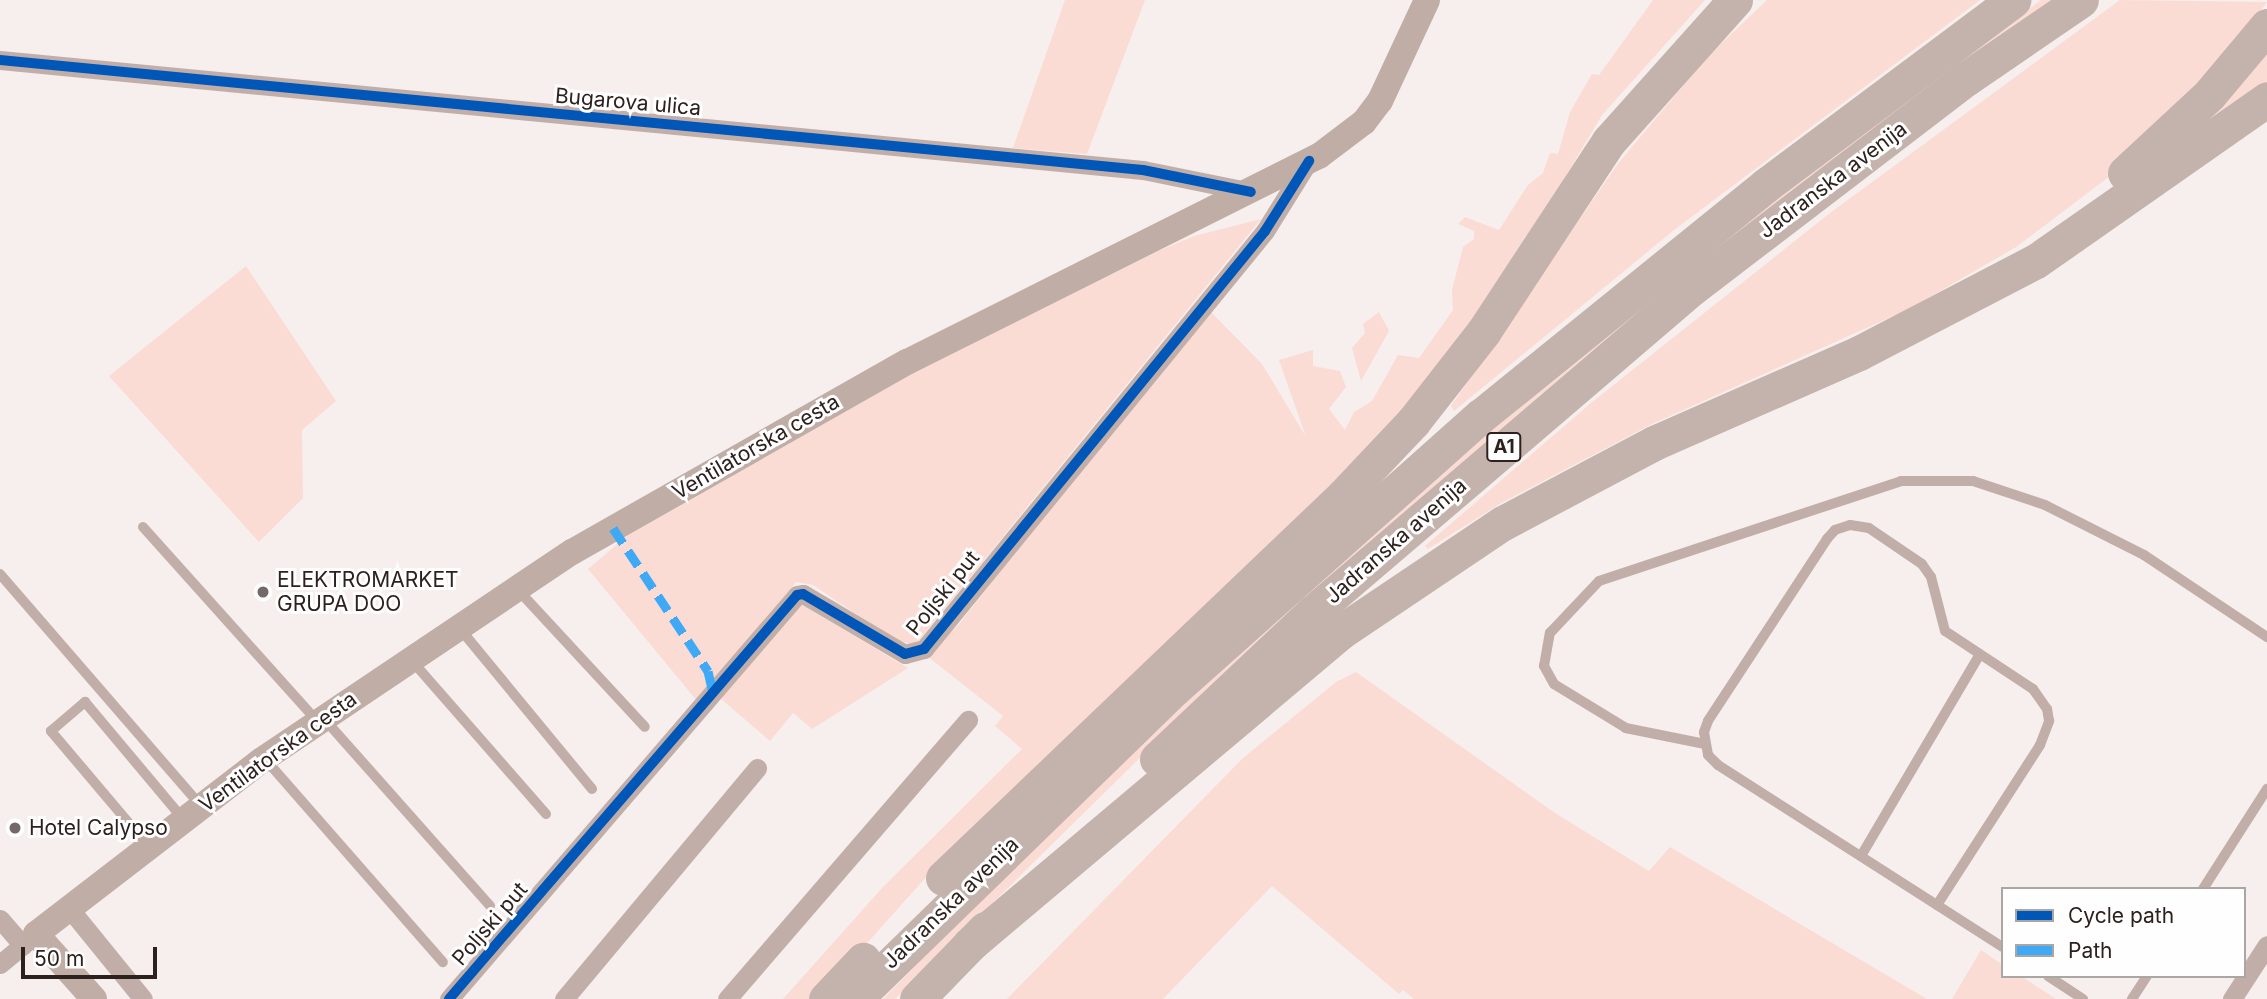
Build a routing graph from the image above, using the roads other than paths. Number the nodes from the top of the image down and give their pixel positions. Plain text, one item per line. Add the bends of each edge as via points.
1 (1427, 0) edge
2 (1735, 0) edge
3 (2013, 0) edge
4 (2081, 0) edge
5 (2267, 26) edge
6 (0, 60) edge
7 (2267, 99) edge
8 (1309, 161) junction
9 (1251, 192) junction
10 (1995, 279) junction
11 (143, 527) dead end
12 (0, 574) edge
13 (516, 589) junction
14 (458, 627) junction
15 (2267, 637) edge
16 (1979, 656) junction
17 (410, 659) junction
18 (320, 720) junction
19 (968, 720) dead end
20 (645, 727) dead end
21 (1705, 744) junction
22 (265, 758) junction
23 (757, 768) dead end
24 (592, 789) dead end
25 (2267, 789) edge
26 (193, 813) junction
27 (546, 814) dead end
28 (149, 847) junction
29 (1861, 856) junction
30 (2204, 887) edge
31 (1937, 905) junction
32 (490, 906) dead end
33 (69, 908) junction
34 (0, 919) edge
35 (29, 939) junction
36 (970, 945) junction
37 (2267, 945) edge
38 (2001, 946) edge
39 (443, 962) dead end
40 (0, 964) edge
41 (2051, 978) edge
42 (2146, 978) edge
43 (2235, 998) edge
44 (94, 999) edge
45 (143, 999) edge
46 (449, 999) edge
47 (564, 999) edge
48 (727, 999) edge
49 (826, 999) edge
50 (855, 999) edge
51 (917, 999) edge
52 (2083, 999) edge
53 (2132, 999) edge

1 - 8 main road, Ventilatorska cesta via 1381,101 1364,122
2 - 49 highway via 1609,141 1484,331 1413,422 1343,496 993,828
3 - 50 highway, Jadranska avenija / A1 via 1808,152 1482,415 1174,689
4 - 36 highway, Jadranska avenija / A1 via 1967,78 1692,288 1429,511 1208,709
5 - 10 highway via 2210,95 2154,149
6 - 9 street, Bugarova ulica via 438,106 1143,170
7 - 10 highway via 2036,261
8 - 9 main road, Ventilatorska cesta
8 - 46 street, Poljski put via 1265,231 924,649 905,654 803,594 797,596
9 - 13 main road, Ventilatorska cesta via 907,362 572,552
10 - 36 highway via 1859,353 1654,443 1503,523 1342,631
11 - 18 lane
12 - 26 lane
13 - 14 main road, Ventilatorska cesta
13 - 20 lane
14 - 17 main road, Ventilatorska cesta
14 - 24 lane
15 - 21 lane via 2144,555 2045,505 1973,481 1901,481 1600,581 1550,633 1544,666 1554,684 1626,728
16 - 21 lane via 1945,631 1931,577 1922,564 1869,528 1850,525 1835,530 1708,721
16 - 29 lane
16 - 31 lane via 2044,699 2049,720 2040,745
17 - 18 main road, Ventilatorska cesta
17 - 27 lane
18 - 22 main road, Ventilatorska cesta
18 - 32 lane
19 - 48 street
21 - 29 lane via 1718,765
22 - 26 main road, Ventilatorska cesta
22 - 39 lane
23 - 47 street
25 - 30 lane
26 - 28 main road, Ventilatorska cesta
26 - 28 lane via 85,702 51,731
28 - 33 main road, Ventilatorska cesta
29 - 31 lane
31 - 38 lane
33 - 35 main road, Ventilatorska cesta
33 - 45 street
34 - 35 street
35 - 40 street
35 - 44 main road
36 - 51 highway, Jadranska avenija / A1
37 - 43 street
41 - 52 lane
42 - 53 lane

